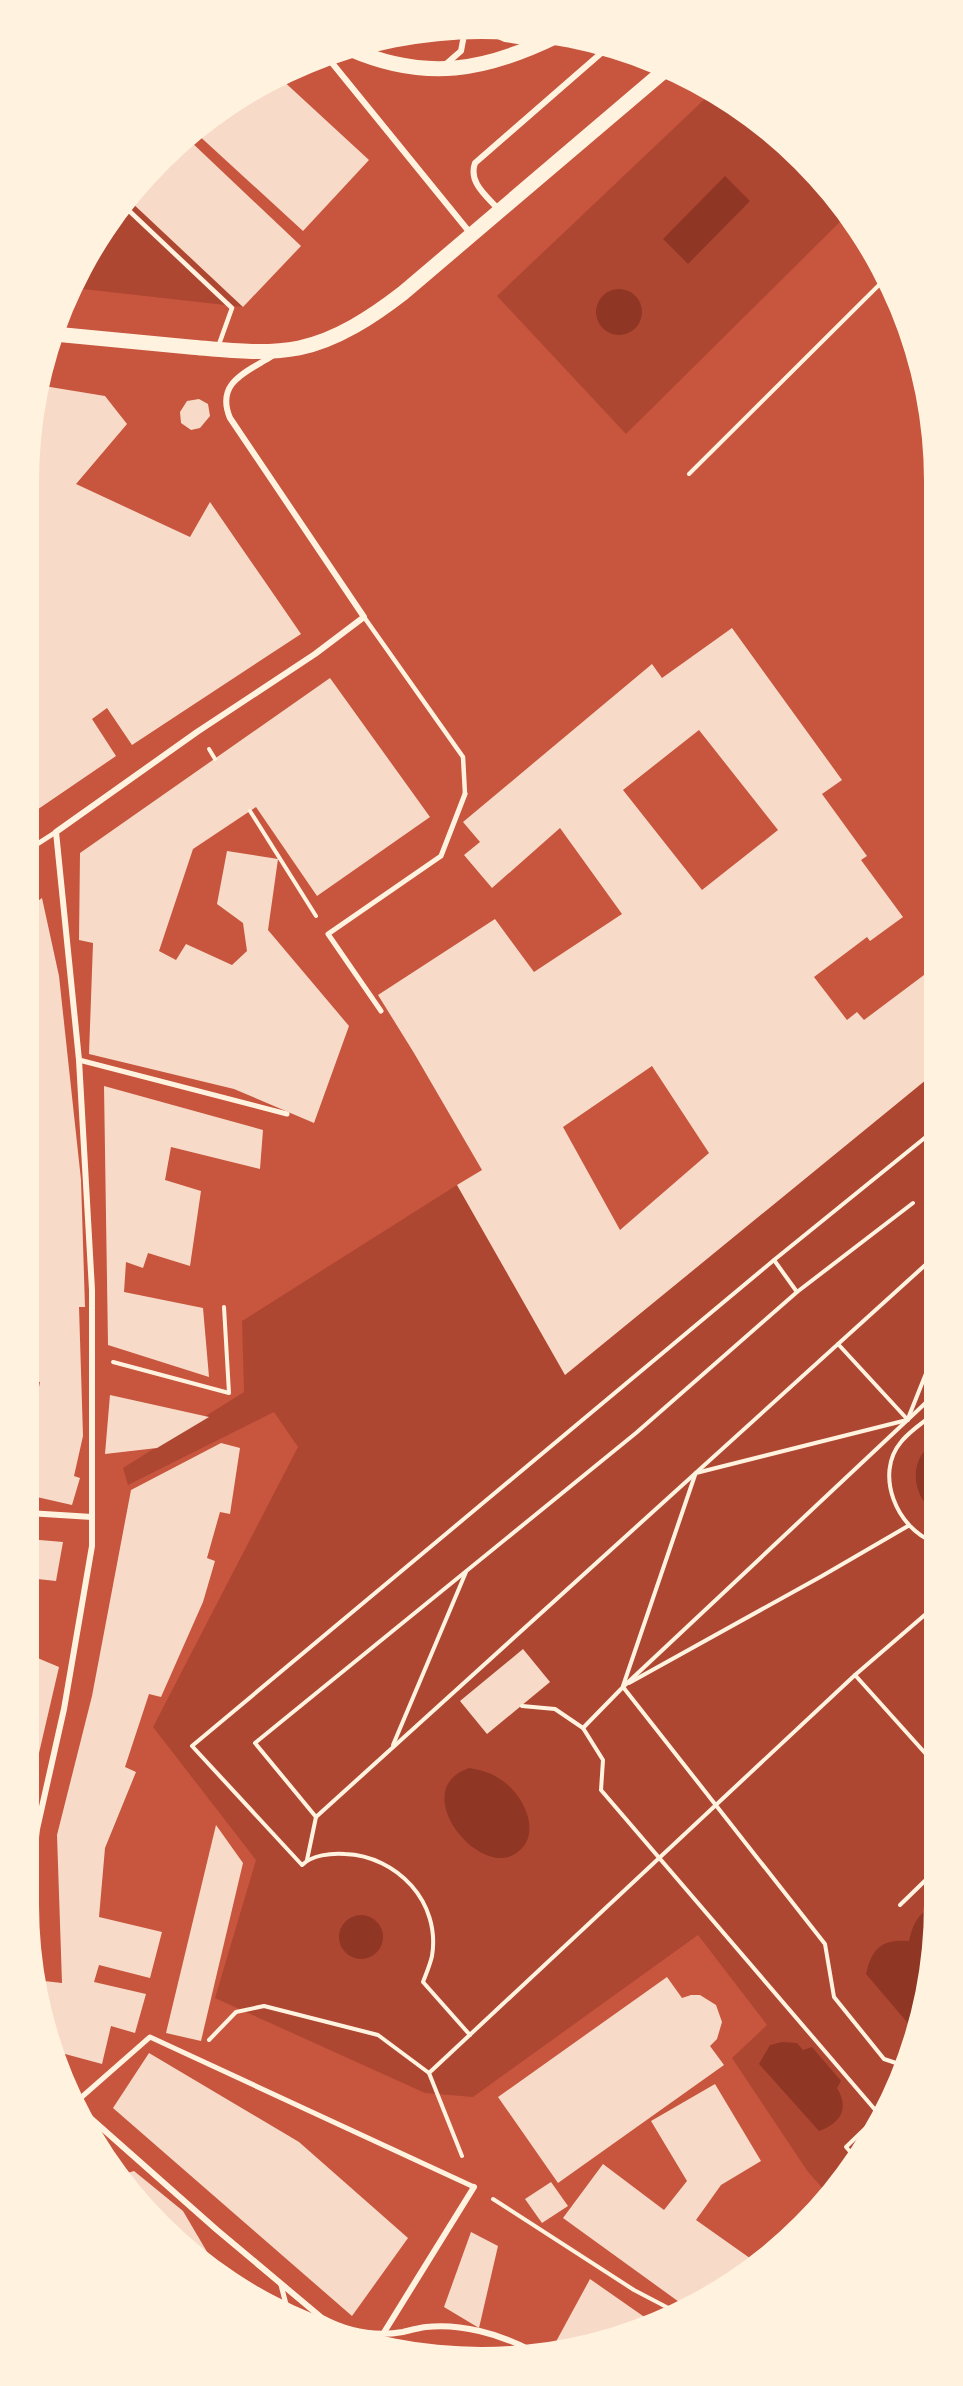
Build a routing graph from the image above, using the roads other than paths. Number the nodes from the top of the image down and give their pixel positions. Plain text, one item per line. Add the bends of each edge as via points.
1 (464, 40) edge
2 (512, 40) edge
3 (542, 44) edge
4 (539, 45) junction
5 (365, 55) edge
6 (599, 55) edge
7 (333, 64) edge
8 (430, 70) junction
9 (658, 76) edge
10 (499, 210) junction
11 (130, 212) edge
12 (471, 235) junction
13 (64, 335) edge
14 (218, 350) junction
15 (280, 350) junction
16 (364, 617) junction
17 (465, 794) joint
18 (56, 832) junction
19 (39, 843) edge
20 (381, 1011) dead end
21 (80, 1060) junction
22 (287, 1114) dead end
23 (39, 1514) edge
24 (92, 1517) junction
25 (39, 1826) edge
26 (83, 2096) edge
27 (97, 2124) edge
28 (474, 2187) joint
29 (281, 2284) junction
30 (285, 2301) edge
31 (320, 2316) edge
32 (371, 2333) edge
33 (383, 2334) junction
34 (517, 2345) edge

1 - 8 street via 457,56
2 - 4 street
3 - 4 main road
4 - 8 main road via 461,69
5 - 8 main road via 387,63
6 - 10 street via 475,163 472,171 476,184
7 - 12 street
9 - 10 main road
10 - 12 main road
11 - 14 lane via 232,308
12 - 15 main road via 372,316 319,342
13 - 14 main road
14 - 15 main road
15 - 16 street via 232,382 226,391 226,408
16 - 17 lane via 463,757
16 - 18 street
17 - 20 street via 441,856 328,934
18 - 19 street
18 - 21 street
21 - 22 street
21 - 24 street via 92,1290
23 - 24 street
24 - 25 street via 89,1571
26 - 28 street via 150,2037
27 - 29 street
28 - 33 street
29 - 30 street
29 - 31 street
32 - 33 street
33 - 34 street via 448,2327 488,2334

